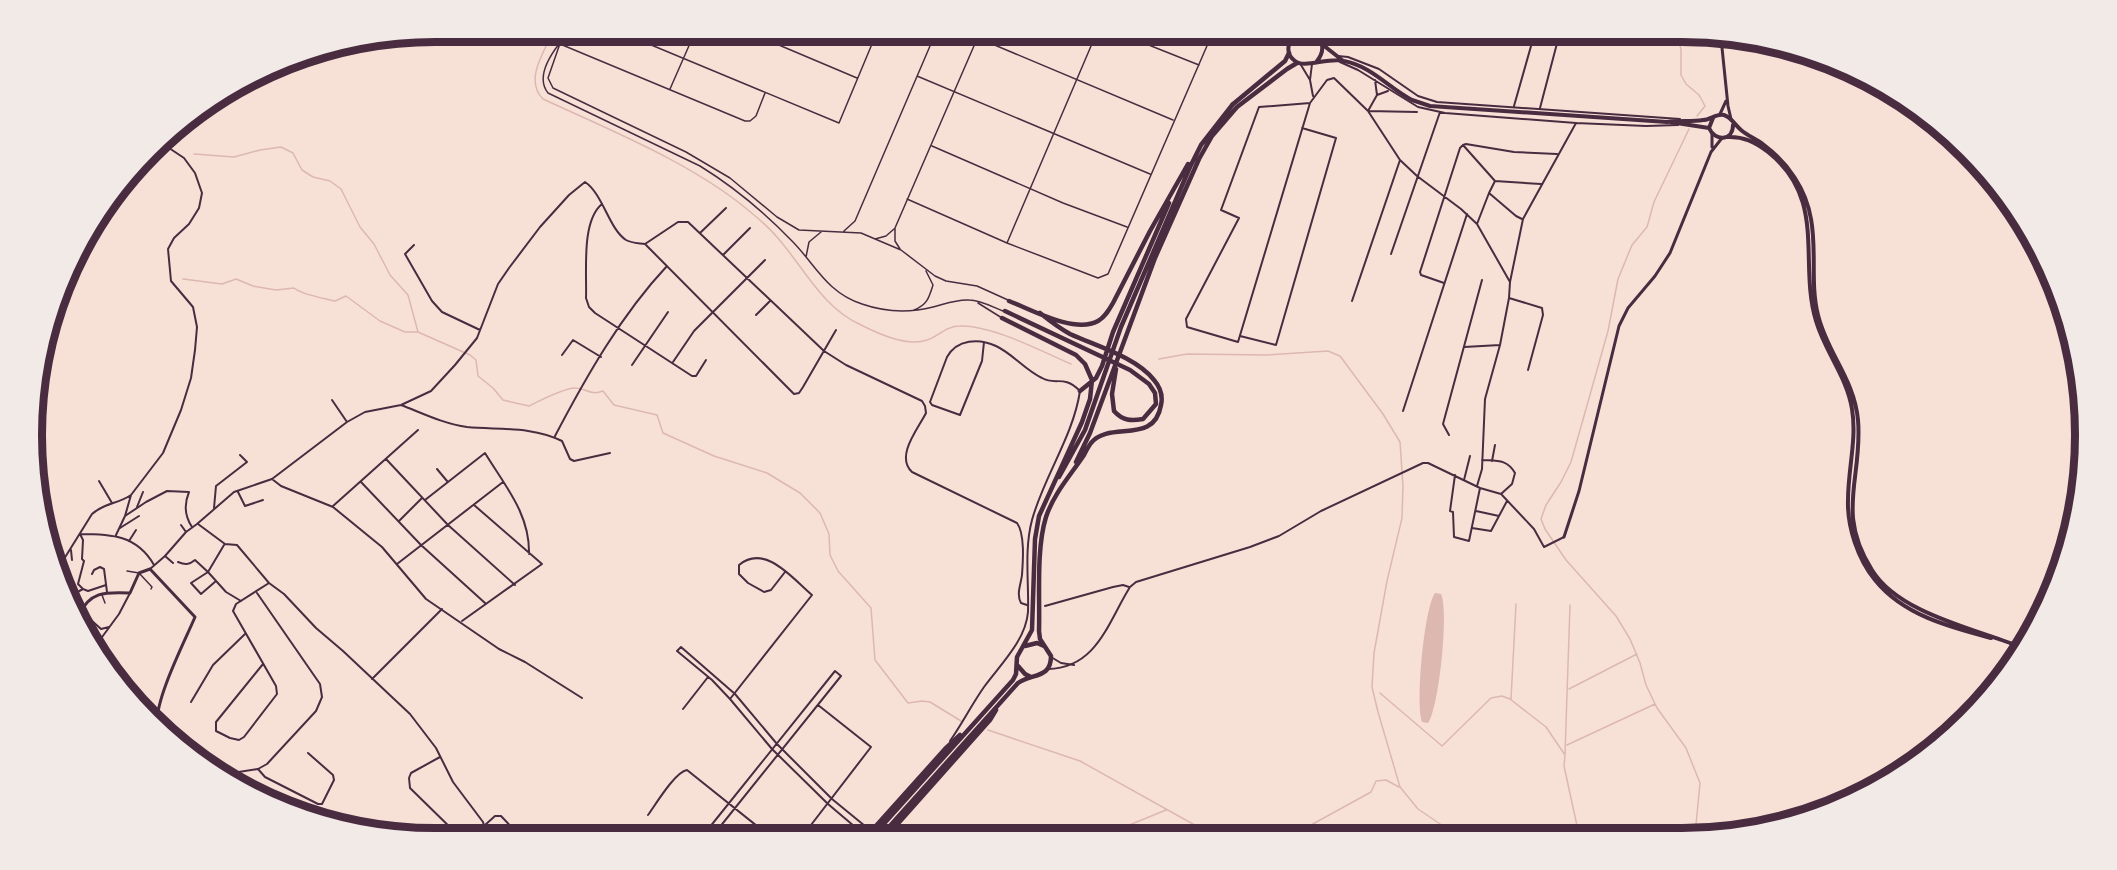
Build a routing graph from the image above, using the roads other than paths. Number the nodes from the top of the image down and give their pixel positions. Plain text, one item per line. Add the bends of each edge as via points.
1 (644, 42) edge
2 (690, 42) edge
3 (772, 42) edge
4 (873, 42) edge
5 (932, 42) edge
6 (976, 42) edge
7 (990, 42) edge
8 (1093, 42) edge
9 (1141, 42) edge
10 (1209, 42) edge
11 (1290, 42) edge
12 (1532, 42) edge
13 (1557, 42) edge
14 (559, 44) junction
15 (1322, 44) joint
16 (1722, 44) edge
17 (1289, 53) junction
18 (683, 58) junction
19 (1336, 58) junction
20 (1314, 62) junction
21 (1299, 64) junction
22 (1199, 65) junction
23 (917, 76) junction
24 (858, 78) junction
25 (1077, 79) junction
26 (1310, 80) junction
27 (1375, 80) junction
28 (670, 89) junction
29 (954, 91) junction
30 (1389, 91) junction
31 (765, 93) junction
32 (1377, 95) junction
33 (1313, 96) junction
34 (1727, 100) junction
35 (1310, 103) junction
36 (1233, 104) junction
37 (1514, 106) junction
38 (1540, 108) junction
39 (1368, 111) junction
40 (1416, 112) dead end
41 (1440, 112) junction
42 (1719, 114) junction
43 (1714, 117) junction
44 (1174, 120) junction
45 (1683, 120) junction
46 (1667, 122) junction
47 (1732, 122) junction
48 (1576, 123) junction
49 (1680, 125) junction
50 (1302, 128) junction
51 (1709, 128) junction
52 (1053, 133) junction
53 (1712, 134) junction
54 (1725, 138) junction
55 (1463, 145) junction
56 (931, 146) junction
57 (1763, 146) junction
58 (168, 147) edge
59 (1711, 152) junction
60 (1557, 154) junction
61 (1400, 160) junction
62 (1151, 174) junction
63 (1183, 174) junction
64 (1417, 176) junction
65 (1495, 181) junction
66 (1541, 184) junction
67 (1030, 188) junction
68 (1489, 193) junction
69 (1444, 197) junction
70 (907, 200) junction
71 (602, 204) junction
72 (726, 208) dead end
73 (1467, 214) junction
74 (1523, 219) junction
75 (1477, 224) junction
76 (750, 228) dead end
77 (895, 228) junction
78 (1128, 228) junction
79 (821, 232) junction
80 (700, 233) junction
81 (842, 233) junction
82 (875, 239) junction
83 (1007, 243) junction
84 (645, 244) junction
85 (414, 245) dead end
86 (901, 250) junction
87 (1390, 254) dead end
88 (723, 255) junction
89 (806, 258) junction
90 (765, 260) dead end
91 (667, 266) junction
92 (925, 268) junction
93 (747, 278) junction
94 (1482, 280) dead end
95 (1510, 282) junction
96 (1444, 283) junction
97 (1509, 298) junction
98 (770, 301) junction
99 (975, 301) junction
100 (1009, 301) joint
101 (1352, 302) dead end
102 (910, 311) junction
103 (1005, 311) joint
104 (668, 312) dead end
105 (713, 313) junction
106 (1040, 313) junction
107 (756, 315) dead end
108 (1002, 318) joint
109 (619, 329) junction
110 (480, 330) junction
111 (836, 330) dead end
112 (1240, 336) junction
113 (1123, 340) junction
114 (984, 342) junction
115 (645, 345) junction
116 (1500, 345) junction
117 (1464, 347) junction
118 (824, 351) junction
119 (562, 355) dead end
120 (601, 357) junction
121 (706, 360) dead end
122 (673, 362) junction
123 (632, 364) dead end
124 (1528, 370) dead end
125 (1080, 391) junction
126 (332, 400) dead end
127 (401, 405) junction
128 (1403, 411) dead end
129 (347, 422) junction
130 (418, 430) dead end
131 (1449, 435) dead end
132 (554, 437) junction
133 (1495, 445) dead end
134 (610, 453) dead end
135 (240, 455) dead end
136 (1470, 456) dead end
137 (386, 459) junction
138 (1482, 460) junction
139 (1492, 460) junction
140 (437, 469) dead end
141 (1072, 469) junction
142 (1455, 476) junction
143 (272, 479) junction
144 (1464, 480) junction
145 (99, 481) dead end
146 (361, 482) junction
147 (447, 482) junction
148 (503, 482) junction
149 (1479, 487) junction
150 (237, 491) junction
151 (143, 492) dead end
152 (1501, 494) junction
153 (131, 495) junction
154 (424, 499) junction
155 (263, 500) dead end
156 (1507, 501) junction
157 (112, 503) junction
158 (1044, 503) junction
159 (474, 505) junction
160 (137, 507) junction
161 (333, 507) junction
162 (214, 508) junction
163 (1476, 511) junction
164 (125, 516) junction
165 (139, 516) dead end
166 (1499, 516) junction
167 (399, 521) junction
168 (197, 524) junction
169 (181, 525) dead end
170 (448, 525) junction
171 (120, 528) junction
172 (193, 528) junction
173 (1472, 528) junction
174 (136, 530) dead end
175 (186, 532) junction
176 (80, 534) junction
177 (116, 535) junction
178 (1563, 537) joint
179 (129, 541) junction
180 (225, 544) junction
181 (421, 546) junction
182 (71, 550) junction
183 (529, 554) junction
184 (165, 556) junction
185 (72, 560) dead end
186 (63, 561) edge
187 (178, 562) dead end
188 (173, 563) dead end
189 (397, 564) junction
190 (154, 565) junction
191 (150, 569) junction
192 (127, 571) dead end
193 (208, 572) junction
194 (785, 572) junction
195 (139, 573) junction
196 (92, 574) dead end
197 (216, 581) junction
198 (269, 582) junction
199 (126, 584) dead end
200 (134, 584) junction
201 (106, 585) junction
202 (515, 585) junction
203 (1130, 587) junction
204 (82, 589) junction
205 (151, 589) dead end
206 (88, 591) junction
207 (107, 592) junction
208 (257, 592) junction
209 (76, 593) edge
210 (130, 593) junction
211 (101, 595) junction
212 (87, 600) junction
213 (241, 601) junction
214 (105, 603) dead end
215 (486, 604) junction
216 (1027, 605) junction
217 (1045, 606) dead end
218 (82, 608) edge
219 (442, 609) junction
220 (89, 620) edge
221 (462, 622) junction
222 (109, 627) junction
223 (245, 634) junction
224 (100, 640) edge
225 (1024, 646) junction
226 (1044, 646) junction
227 (2014, 646) edge
228 (1051, 656) junction
229 (1017, 663) junction
230 (263, 664) junction
231 (1074, 665) junction
232 (1048, 669) junction
233 (708, 677) junction
234 (1031, 677) junction
235 (372, 679) junction
236 (735, 694) junction
237 (582, 698) dead end
238 (730, 699) junction
239 (1003, 699) junction
240 (191, 702) dead end
241 (819, 705) junction
242 (683, 709) dead end
243 (158, 714) edge
244 (971, 725) junction
245 (777, 744) junction
246 (772, 749) junction
247 (783, 749) junction
248 (945, 749) junction
249 (308, 753) dead end
250 (778, 754) junction
251 (441, 757) junction
252 (258, 769) junction
253 (234, 773) edge
254 (832, 799) junction
255 (729, 802) junction
256 (828, 804) junction
257 (735, 807) junction
258 (648, 815) dead end
259 (485, 825) joint
260 (451, 828) edge
261 (512, 828) edge
262 (709, 828) edge
263 (719, 828) edge
264 (760, 828) edge
265 (808, 828) edge
266 (856, 828) edge
267 (868, 828) edge
268 (874, 828) edge
269 (880, 828) edge
270 (888, 828) edge
271 (894, 828) edge

1 - 18 lane
2 - 18 lane
3 - 24 lane
4 - 24 lane
5 - 23 lane
6 - 29 lane
7 - 25 lane
8 - 25 lane
9 - 22 lane
10 - 22 lane
11 - 17 main road
12 - 37 street
13 - 38 street
14 - 28 lane
14 - 79 lane via 548,78 553,88 686,152 730,178 799,230
14 - 89 lane via 543,76 548,93 700,166 772,221
15 - 19 main road
15 - 20 main road via 1320,57
16 - 34 street
17 - 21 main road
17 - 36 highway via 1285,61
18 - 28 lane
18 - 31 lane
19 - 20 main road
19 - 27 street
19 - 37 street via 1348,57 1379,69 1418,96 1437,102
19 - 46 main road via 1365,68 1412,99 1430,106
20 - 21 main road
20 - 26 street
21 - 26 street
21 - 113 highway via 1237,107 1212,136 1155,258
22 - 44 lane
23 - 29 lane
23 - 81 lane via 855,221
24 - 31 lane via 839,123
25 - 44 lane
25 - 52 lane
26 - 33 street
27 - 30 street
27 - 32 street
28 - 31 lane via 745,120 756,116
29 - 52 lane
29 - 56 lane
30 - 32 street
30 - 41 street via 1418,107
32 - 39 street
33 - 35 street
33 - 39 street via 1327,80 1334,78
34 - 42 street
34 - 47 street
35 - 50 street
35 - 112 street via 1258,107 1221,210 1239,219 1186,319 1187,327 1238,342
36 - 63 highway via 1200,142
36 - 158 highway via 1201,145 1190,167 1121,327 1085,430
37 - 38 street
38 - 45 street
39 - 40 street
39 - 61 street
41 - 48 street
41 - 64 street
42 - 43 main road
42 - 47 main road
43 - 45 main road
43 - 51 main road
44 - 62 lane
45 - 46 main road
46 - 49 main road
47 - 54 main road via 1733,131
47 - 57 main road
48 - 49 street
48 - 60 street
49 - 51 main road
50 - 112 street
50 - 112 street via 1336,138 1276,345
51 - 53 main road
52 - 62 lane
52 - 67 lane
53 - 54 main road
53 - 59 street
54 - 57 main road via 1743,138
54 - 59 street
55 - 60 street
55 - 65 street
55 - 69 street
56 - 67 lane
56 - 70 lane
57 - 227 main road via 1789,176 1805,209 1813,310 1852,408 1847,501 1859,553 1874,579 1909,609 1954,628
58 - 153 street via 184,158 202,193 199,208 168,249 171,280 194,307 195,350 191,378 163,453
59 - 178 street via 1670,253 1619,326 1579,491
60 - 66 street
61 - 64 street
61 - 101 street
62 - 78 lane
63 - 106 highway via 1106,314 1086,325
63 - 125 highway via 1113,332 1102,366 1096,378
64 - 69 street
64 - 87 street
65 - 66 street
65 - 68 street
66 - 74 street
67 - 78 lane
67 - 83 lane
68 - 74 street
68 - 75 street
69 - 73 street
69 - 96 street via 1420,272
70 - 77 lane
70 - 83 lane
71 - 84 street via 622,236
71 - 109 street via 591,218 588,231 586,298 592,310
71 - 110 street via 585,182 569,195 503,276
72 - 80 street
73 - 75 street
73 - 96 street
74 - 95 street
75 - 95 street
76 - 88 street
77 - 82 lane
77 - 86 lane via 895,241
78 - 83 lane via 1108,274 1098,278
79 - 81 lane
79 - 89 lane via 809,242
80 - 84 street via 688,222 678,222
80 - 88 street
81 - 82 lane via 861,233
82 - 86 lane
84 - 91 street
85 - 110 street via 405,254 432,301 442,312
86 - 92 lane
88 - 93 street
89 - 102 lane via 846,297 874,308
90 - 93 street
91 - 105 street
91 - 109 street
92 - 100 lane via 946,281 976,286
92 - 102 lane via 933,285 929,300
93 - 98 street
93 - 105 street
94 - 117 street
95 - 97 street
96 - 128 street
97 - 116 street
97 - 124 street via 1542,308
98 - 107 street
98 - 118 street
99 - 102 lane via 957,300
99 - 103 lane
99 - 108 lane
100 - 106 highway
103 - 113 highway via 1092,352 1130,370 1149,384 1156,404 1143,419 1132,421 1119,416 1112,405 1113,379
104 - 115 street
105 - 118 street via 794,394 799,393
105 - 122 street via 687,340
106 - 141 highway via 1068,333 1133,363 1155,381 1161,394 1154,422 1135,431 1097,437
108 - 158 highway via 1076,355 1092,380 1090,399
109 - 115 street
109 - 120 street
110 - 127 street via 431,390
111 - 118 street
113 - 141 highway via 1090,433
114 - 114 street via 962,342 950,351 932,405 960,415 982,361
114 - 125 street via 996,346 1046,381 1060,380
115 - 122 street
115 - 123 street
116 - 117 street
116 - 138 street via 1485,399
117 - 131 street via 1443,423
118 - 216 street via 922,401 926,413 906,452 907,467 1017,523 1022,575 1018,599
119 - 120 street via 573,340
120 - 132 street
121 - 122 street via 696,376
125 - 216 street via 1068,434 1032,521
126 - 129 street
127 - 129 street via 365,412
127 - 132 street via 464,427 538,431
129 - 143 street
130 - 137 street
132 - 134 street via 562,441 574,461
133 - 139 street
135 - 162 street via 247,462 216,486
136 - 144 street
137 - 146 street
137 - 154 street
138 - 139 street
138 - 149 street
139 - 152 street via 1504,461 1515,473 1512,484
140 - 147 street
141 - 226 highway via 1056,494 1041,540 1039,631
142 - 144 street
142 - 173 street via 1450,512 1454,537 1469,541
142 - 203 street via 1423,463 1321,511 1279,536 1148,577
143 - 150 street
143 - 161 street
144 - 149 street
145 - 157 street
146 - 161 street
146 - 167 street
147 - 148 street via 485,453
147 - 154 street
148 - 159 street
148 - 183 street via 526,523
149 - 152 street
149 - 163 street
150 - 155 street via 245,507
150 - 162 street
151 - 160 street
152 - 156 street
153 - 157 street
153 - 164 street
154 - 167 street
154 - 170 street
156 - 166 street
156 - 178 street via 1534,529 1544,547
157 - 176 street via 98,509
158 - 225 highway via 1035,539 1032,630
159 - 170 street
159 - 183 street
160 - 164 street
160 - 172 street via 164,492 189,492 185,506
161 - 189 street
162 - 168 street
163 - 166 street
163 - 173 street
164 - 171 street
165 - 171 street
166 - 173 street via 1491,531
167 - 181 street
168 - 172 street
168 - 180 street
169 - 175 street
170 - 181 street
170 - 202 street
171 - 177 street
172 - 175 street
174 - 179 street
175 - 184 street
176 - 177 street
176 - 182 street
176 - 204 street via 84,561 78,584
177 - 179 street
179 - 190 street via 145,551
180 - 193 street
180 - 198 street via 237,545
181 - 189 street
181 - 215 street
182 - 185 street
182 - 186 street
183 - 202 street via 543,564
184 - 188 street
184 - 190 street
187 - 193 street via 184,565 195,560
189 - 219 street via 426,599
190 - 191 street
191 - 195 street
191 - 243 street via 195,617 176,658
192 - 195 lane
193 - 197 street
193 - 197 street via 191,584 201,594
194 - 194 street via 771,590 764,592 739,574 740,565 753,556 764,558
194 - 236 street via 812,595
195 - 200 street
195 - 205 lane
196 - 201 street via 100,567 104,569
197 - 213 street
198 - 208 street
198 - 235 street
199 - 200 lane
200 - 210 street
201 - 206 street
201 - 207 street
202 - 215 street
203 - 217 street via 1113,587
203 - 231 street via 1093,649
204 - 206 street
204 - 209 street
206 - 212 street
207 - 210 street
207 - 211 street
208 - 213 street
208 - 252 street via 320,684 322,697 316,711 292,738 267,765
210 - 222 street
211 - 212 street
211 - 214 lane
212 - 218 street
213 - 223 street via 233,611
215 - 221 street
216 - 248 street via 1020,637
219 - 221 street
219 - 235 street
220 - 222 street via 101,630
221 - 237 street via 499,649
222 - 224 street
223 - 230 street
223 - 240 street via 213,665
225 - 226 highway
225 - 229 highway
226 - 228 highway
228 - 231 street
228 - 232 highway
229 - 234 highway
229 - 244 highway via 1012,680
230 - 230 street via 216,722 216,731 239,740 277,694
231 - 232 street
232 - 234 highway
233 - 236 street via 677,651 681,647
233 - 238 street
233 - 242 street
234 - 239 highway via 1018,683
235 - 251 street via 410,714
236 - 238 street
236 - 245 street
238 - 246 street
239 - 270 highway
239 - 271 highway via 990,720
241 - 245 street via 842,676 835,671
241 - 247 street
241 - 254 street via 871,747
244 - 248 highway
244 - 269 highway
245 - 246 street
245 - 247 street
246 - 250 street
246 - 255 street
247 - 250 street
247 - 254 street
248 - 268 highway
249 - 252 street via 333,775 322,804 265,777
250 - 256 street
250 - 257 street
251 - 259 street via 453,782
251 - 260 street via 411,773 409,784
252 - 253 street
254 - 256 street
254 - 267 street
255 - 257 street
255 - 258 street via 691,772 682,771
255 - 262 street
256 - 265 street
256 - 266 street
257 - 263 street
257 - 264 street
259 - 261 street via 501,816

